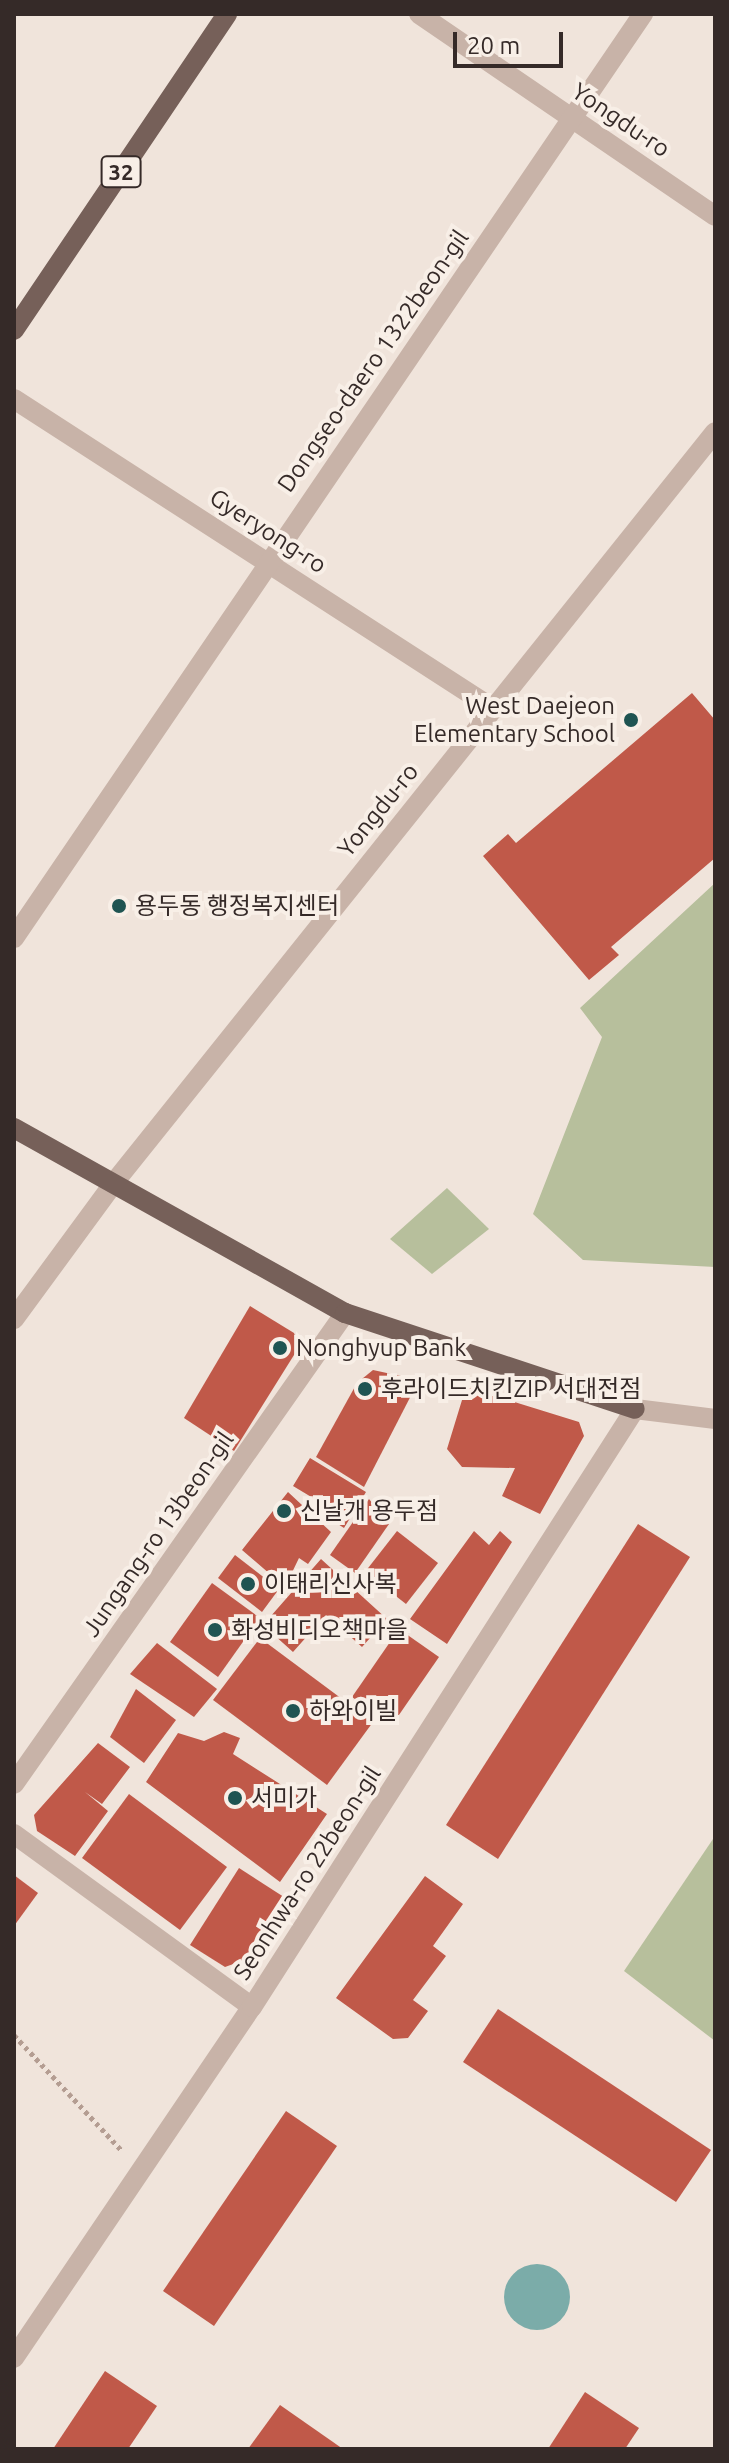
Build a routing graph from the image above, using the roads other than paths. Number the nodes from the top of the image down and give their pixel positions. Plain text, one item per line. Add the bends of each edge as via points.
1 (227, 14) edge
2 (419, 14) edge
3 (643, 14) edge
4 (575, 120) junction
5 (715, 216) edge
6 (14, 330) edge
7 (14, 399) edge
8 (715, 432) edge
9 (265, 559) junction
10 (492, 708) junction
11 (14, 938) edge
12 (14, 1128) edge
13 (113, 1184) junction
14 (345, 1313) junction
15 (14, 1319) edge
16 (635, 1409) junction
17 (715, 1419) edge
18 (14, 1784) edge
19 (14, 1834) edge
20 (252, 2007) junction
21 (14, 2358) edge

1 - 6 main road, 32
2 - 4 street, Yongdu-ro
3 - 4 street, Dongseo-daero 1322beon-gil
4 - 5 street, Yongdu-ro
4 - 9 street, Dongseo-daero 1322beon-gil
7 - 9 street, Gyeryong-ro
8 - 10 street, Yongdu-ro
9 - 10 street, Gyeryong-ro
9 - 11 street, Dongseo-daero 1322beon-gil
10 - 13 street, Yongdu-ro
12 - 13 main road
13 - 14 main road
13 - 15 street, Yongdu-ro
14 - 16 main road
14 - 18 street, Jungang-ro 13beon-gil
16 - 17 street
16 - 20 street, Seonhwa-ro 22beon-gil
19 - 20 street
20 - 21 street, Seonhwa-ro 22beon-gil

